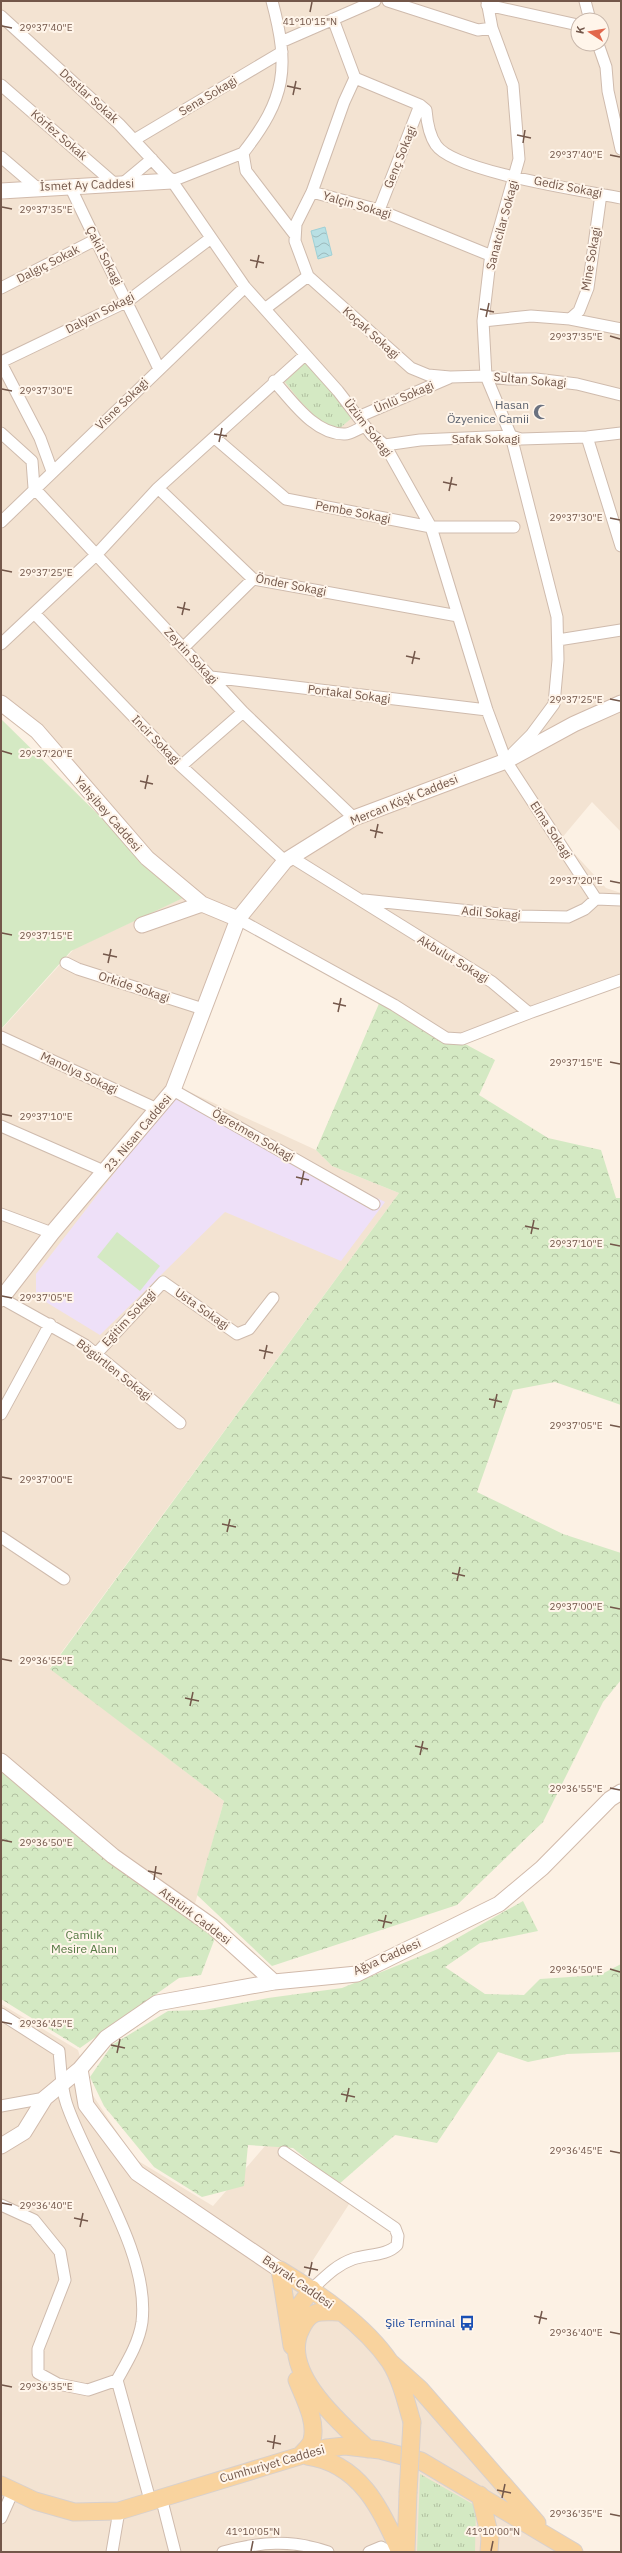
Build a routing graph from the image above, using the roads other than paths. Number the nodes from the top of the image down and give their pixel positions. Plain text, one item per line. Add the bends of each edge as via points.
1 (272, 1) edge
2 (375, 1) edge
3 (388, 1) edge
4 (585, 1) edge
5 (487, 3) edge
6 (588, 12) edge
7 (1, 16) edge
8 (333, 19) junction
9 (570, 23) edge
10 (492, 28) junction
11 (281, 47) junction
12 (601, 52) edge
13 (355, 78) junction
14 (1, 85) edge
15 (420, 105) junction
16 (134, 140) junction
17 (621, 149) edge
18 (243, 153) junction
19 (1, 157) edge
20 (152, 159) junction
21 (514, 177) junction
22 (172, 181) junction
23 (119, 184) junction
24 (70, 186) junction
25 (36, 188) junction
26 (1, 191) edge
27 (312, 192) junction
28 (601, 194) junction
29 (621, 198) edge
30 (379, 210) junction
31 (295, 235) junction
32 (211, 238) junction
33 (95, 240) junction
34 (492, 256) junction
35 (308, 276) junction
36 (245, 287) junction
37 (1, 288) edge
38 (128, 301) junction
39 (266, 308) junction
40 (570, 319) junction
41 (483, 321) junction
42 (621, 329) edge
43 (305, 355) junction
44 (1, 362) edge
45 (159, 369) junction
46 (486, 376) junction
47 (450, 377) junction
48 (274, 382) junction
49 (621, 395) edge
50 (361, 421) junction
51 (1, 433) edge
52 (621, 433) edge
53 (511, 436) junction
54 (587, 437) junction
55 (215, 438) junction
56 (385, 445) junction
57 (52, 471) junction
58 (34, 488) junction
59 (158, 488) junction
60 (1, 522) edge
61 (431, 527) junction
62 (514, 527) dead end
63 (621, 546) edge
64 (96, 555) junction
65 (253, 580) junction
66 (34, 613) junction
67 (458, 616) junction
68 (621, 630) edge
69 (558, 640) junction
70 (1, 644) edge
71 (183, 648) junction
72 (211, 677) junction
73 (1, 703) edge
74 (621, 703) edge
75 (487, 710) junction
76 (243, 712) junction
77 (506, 761) junction
78 (181, 766) junction
79 (354, 818) junction
80 (288, 859) junction
81 (596, 899) junction
82 (617, 899) edge
83 (363, 900) junction
84 (202, 904) junction
85 (238, 918) junction
86 (142, 925) dead end
87 (66, 963) dead end
88 (621, 980) edge
89 (203, 1009) junction
90 (529, 1014) junction
91 (1, 1037) edge
92 (173, 1090) junction
93 (157, 1109) junction
94 (1, 1126) edge
95 (106, 1172) junction
96 (374, 1204) dead end
97 (1, 1214) edge
98 (52, 1233) junction
99 (163, 1282) joint
100 (1, 1298) edge
101 (273, 1298) dead end
102 (50, 1324) junction
103 (96, 1354) junction
104 (1, 1414) edge
105 (180, 1423) dead end
106 (1, 1537) edge
107 (64, 1579) dead end
108 (1, 1761) edge
109 (621, 1792) edge
110 (274, 1982) junction
111 (1, 2014) edge
112 (80, 2069) junction
113 (62, 2084) junction
114 (45, 2098) junction
115 (1, 2106) edge
116 (1, 2146) edge
117 (284, 2152) dead end
118 (1, 2205) edge
119 (280, 2270) junction
120 (312, 2289) junction
121 (341, 2312) junction
122 (291, 2332) junction
123 (390, 2362) junction
124 (117, 2380) junction
125 (368, 2449) junction
126 (301, 2455) junction
127 (7, 2488) edge
128 (480, 2495) junction
129 (156, 2499) junction
130 (119, 2511) junction
131 (510, 2512) junction
132 (1, 2518) edge
133 (548, 2536) junction
134 (490, 2545) edge
135 (112, 2552) edge
136 (175, 2552) edge
137 (223, 2552) edge
138 (328, 2552) edge
139 (369, 2552) edge
140 (389, 2552) edge
141 (400, 2552) edge
142 (406, 2552) edge
143 (574, 2552) edge

1 - 11 street
2 - 8 street, Sena Sokagi
3 - 10 street via 478,30
4 - 6 street
5 - 9 street
5 - 10 street, Sanatcilar Sokagi
7 - 16 street, Dostlar Sokak
8 - 11 street, Sena Sokagi
8 - 13 street
10 - 21 street, Sanatcilar Sokagi via 513,85 519,159
11 - 16 street, Sena Sokagi
11 - 18 street via 283,71 275,101 261,130
12 - 17 street via 606,67 608,91
13 - 15 street
13 - 27 street, Yalçin Sokagi
14 - 23 street, Körfez Sokak
15 - 21 street, Gediz Sokagi via 426,110 436,146 450,156 485,170
15 - 30 street, Genç Sokagi
16 - 20 street, Dostlar Sokak
18 - 22 street
18 - 31 street via 246,171
19 - 25 street
20 - 22 street, Dostlar Sokak
20 - 23 street
21 - 28 street, Gediz Sokagi
21 - 34 street, Sanatcilar Sokagi
22 - 23 street, İsmet Ay Caddesi
22 - 32 street, Üzüm Sokagi
23 - 24 street, İsmet Ay Caddesi
24 - 25 street, İsmet Ay Caddesi
24 - 33 street, Çakil Sokagi
25 - 26 street, İsmet Ay Caddesi
27 - 30 street, Yalçin Sokagi
27 - 31 street via 296,224
28 - 29 street, Gediz Sokagi
28 - 40 street, Mine Sokagi via 588,288 579,311
30 - 34 street, Yalçin Sokagi
31 - 35 street, Koçak Sokagi
32 - 36 street, Üzüm Sokagi
32 - 38 street, Dalyan Sokagi
33 - 37 street, Dalgıç Sokak
33 - 38 street, Çakil Sokagi
34 - 41 street, Sanatcilar Sokagi
35 - 39 street
35 - 47 street, Koçak Sokagi via 411,368 428,375
36 - 39 street, Üzüm Sokagi
36 - 45 street, Visne Sokagi
38 - 44 street, Dalyan Sokagi
38 - 45 street, Çakil Sokagi
39 - 43 street, Üzüm Sokagi
40 - 41 street via 532,316
40 - 42 street
41 - 46 street, Sanatcilar Sokagi
43 - 48 street
43 - 50 street, Üzüm Sokagi
44 - 57 street via 40,438
45 - 57 street, Visne Sokagi
46 - 47 street, Koçak Sokagi
46 - 49 street, Sultan Sokagi via 577,384
46 - 53 street, Sanatcilar Sokagi
47 - 50 street, Ünlü Sokagi
48 - 50 street via 320,428 345,434
48 - 55 street
50 - 56 street, Üzüm Sokagi
51 - 58 street via 32,460
52 - 54 street, Safak Sokagi
53 - 54 street, Safak Sokagi via 521,439
53 - 56 street, Safak Sokagi via 420,440
53 - 69 street, Sanatcilar Sokagi via 557,617
54 - 63 street
55 - 59 street
55 - 61 street, Pembe Sokagi via 286,499
56 - 61 street, Üzüm Sokagi
57 - 58 street, Visne Sokagi
58 - 60 street, Visne Sokagi
58 - 64 street, Zeytin Sokagi
59 - 64 street
59 - 65 street, Önder Sokagi
61 - 62 street, Pembe Sokagi
61 - 67 street, Üzüm Sokagi
64 - 66 street
64 - 71 street, Zeytin Sokagi
65 - 67 street, Önder Sokagi
65 - 71 street
66 - 70 street
66 - 78 street, Incir Sokagi
67 - 75 street, Üzüm Sokagi
68 - 69 street
69 - 77 street, Sanatcilar Sokagi via 554,704 531,735
71 - 72 street, Zeytin Sokagi
72 - 75 street, Portakal Sokagi
72 - 76 street, Zeytin Sokagi
73 - 84 street, Yahşibey Caddesi via 37,731 146,858
74 - 77 street, Mercan Köşk Caddesi via 574,724
75 - 77 street, Üzüm Sokagi
76 - 78 street
76 - 79 street, Zeytin Sokagi
77 - 79 street, Mercan Köşk Caddesi
77 - 81 street, Elma Sokagi
78 - 80 street, Incir Sokagi
79 - 80 street, Mercan Köşk Caddesi
80 - 83 street, Akbulut Sokagi
80 - 85 street, Mercan Köşk Caddesi
81 - 82 street
81 - 83 street, Adil Sokagi via 585,909 568,917 519,916
83 - 90 street, Akbulut Sokagi via 492,982
84 - 85 street
84 - 86 street
85 - 89 street, 23. Nisan Caddesi
85 - 90 street via 394,1005 446,1038 462,1039
87 - 89 street, Orkide Sokagi
88 - 90 street
89 - 92 street, 23. Nisan Caddesi
91 - 93 street, Manolya Sokagi
92 - 93 street, 23. Nisan Caddesi
92 - 96 street, Ögretmen Sokagi
93 - 95 street, 23. Nisan Caddesi
94 - 95 street
95 - 98 street, 23. Nisan Caddesi
97 - 98 street
98 - 100 street, 23. Nisan Caddesi
99 - 101 street, Usta Sokagi via 238,1334 249,1329
99 - 103 street, Egitim Sokagi
100 - 102 street, Bögürtlen Sokagi
102 - 103 street, Bögürtlen Sokagi
102 - 104 street
103 - 105 street, Bögürtlen Sokagi
106 - 107 street
108 - 110 street, Atatürk Caddesi via 113,1856 212,1926
109 - 110 street, Ağva Caddesi via 610,1799 542,1868 499,1904 357,1974
110 - 112 street, Ağva Caddesi via 157,2003 106,2038
111 - 113 street via 59,2051
112 - 113 street, Ağva Caddesi
112 - 119 street, Bayrak Caddesi via 86,2105 137,2173
113 - 114 street, Ağva Caddesi
113 - 124 street via 68,2109 139,2272 143,2306 139,2335
114 - 115 street
114 - 116 street, Ağva Caddesi via 24,2132
117 - 120 street via 395,2228 398,2236 397,2245 393,2250 353,2259 334,2268
118 - 124 street via 34,2220 60,2252 65,2280 38,2349 38,2373 58,2384 88,2390
119 - 120 main road, Bayrak Caddesi
119 - 122 main road
120 - 121 main road, Bayrak Caddesi
120 - 122 main road via 297,2309
121 - 123 main road, Bayrak Caddesi
121 - 125 main road via 317,2311 305,2320 298,2335 298,2356 302,2371 314,2393 334,2417
122 - 126 main road via 294,2374 310,2412 312,2427 312,2441
123 - 133 main road via 420,2389
123 - 142 main road, Bayrak Caddesi, bridge via 404,2393 412,2422
124 - 129 street
125 - 126 main road, Cumhuriyet Caddesi via 333,2448
125 - 128 main road, Cumhuriyet Caddesi via 421,2461
126 - 129 main road, Cumhuriyet Caddesi
126 - 141 main road via 325,2458 339,2465 365,2489 385,2518
127 - 130 main road, Cumhuriyet Caddesi via 35,2501 74,2512
127 - 132 street
128 - 131 main road, Cumhuriyet Caddesi
128 - 134 main road
129 - 130 main road, Cumhuriyet Caddesi
129 - 136 street
130 - 135 street
131 - 133 main road, Cumhuriyet Caddesi
131 - 134 main road via 497,2524
133 - 143 main road, Cumhuriyet Caddesi
137 - 138 street via 250,2544 272,2542 302,2544
139 - 140 street via 381,2547

